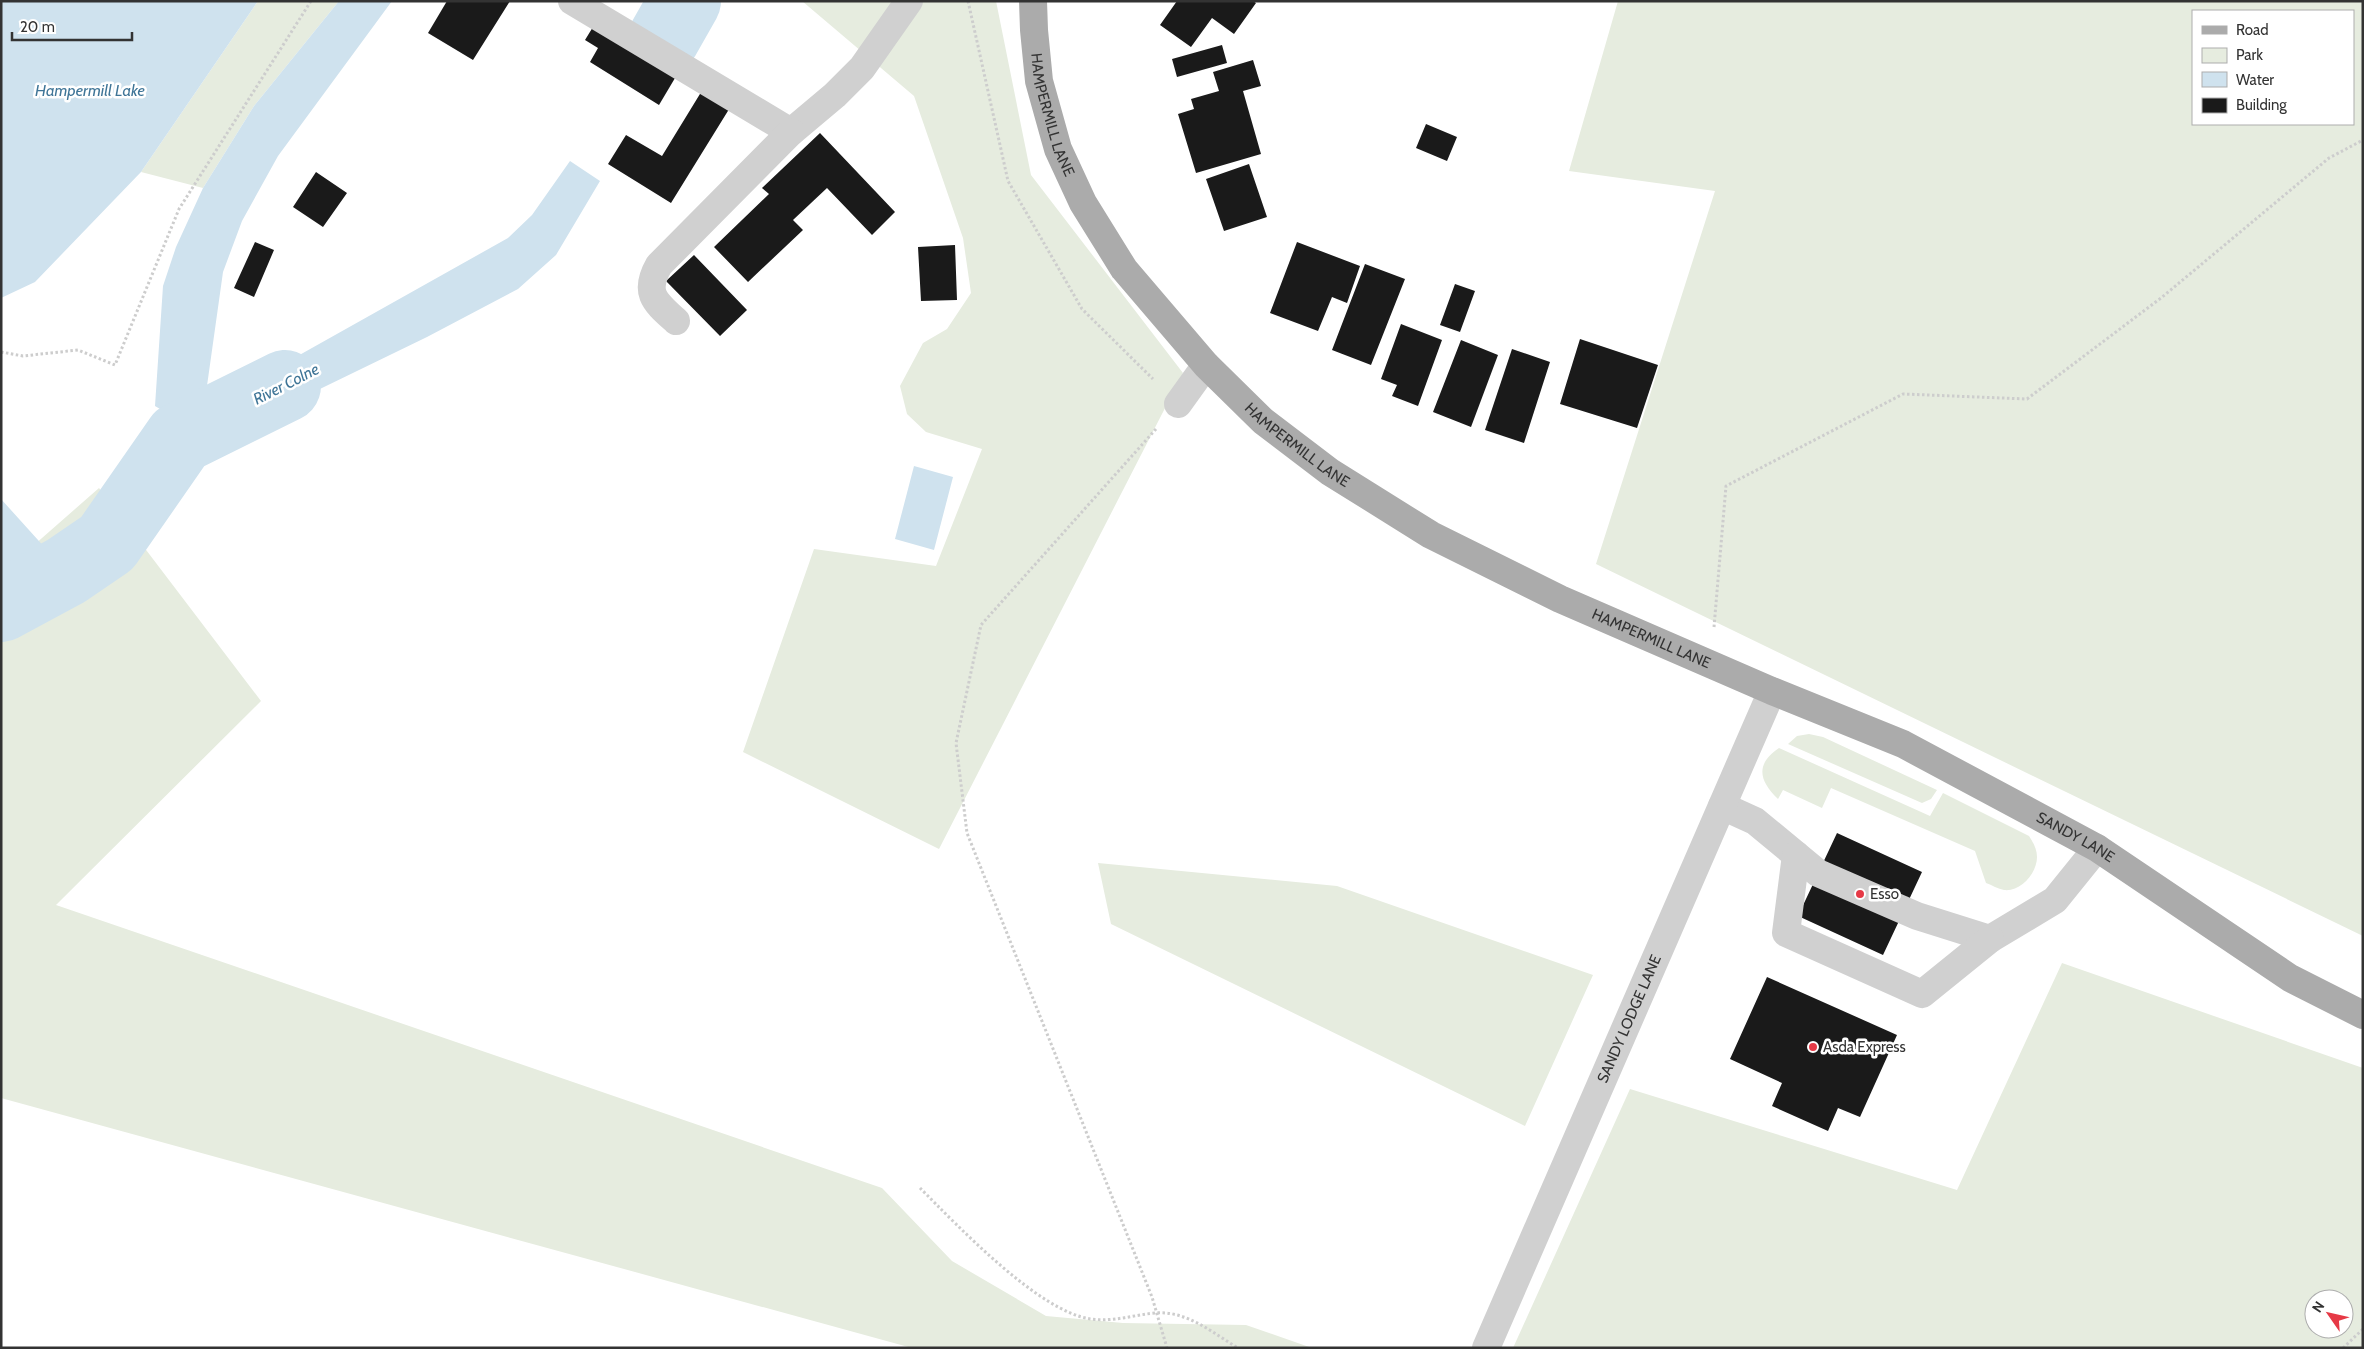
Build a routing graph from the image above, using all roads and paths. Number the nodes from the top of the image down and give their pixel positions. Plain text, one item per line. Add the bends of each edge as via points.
1 (311, 1) edge
2 (572, 1) edge
3 (909, 1) edge
4 (968, 1) edge
5 (1033, 1) edge
6 (791, 132) junction
7 (2363, 140) edge
8 (676, 321) dead end
9 (1, 352) edge
10 (1206, 365) junction
11 (1178, 404) junction
12 (1714, 629) dead end
13 (1772, 691) junction
14 (1722, 806) junction
15 (2097, 848) junction
16 (1796, 855) junction
17 (1990, 939) junction
18 (2363, 1014) edge
19 (920, 1188) dead end
20 (1156, 1312) junction
21 (2363, 1329) edge
22 (1167, 1348) edge
23 (1238, 1348) edge
24 (1486, 1348) edge
25 (2343, 1348) edge

1 - 9 path via 179,209 114,365 78,350 23,356
2 - 6 street
3 - 6 street via 862,68
4 - 11 path via 1008,181 1082,309
5 - 10 main road, HAMPERMILL LANE via 1039,81 1058,149 1083,203 1124,268
6 - 8 street via 659,265 652,277 651,292 657,304
7 - 12 path via 2329,158 2161,298 2027,399 1903,394 1726,486
10 - 11 street
10 - 13 main road, HAMPERMILL LANE via 1264,421 1330,472 1430,535 1560,599
11 - 20 path via 981,625 956,743 967,833
13 - 14 street, SANDY LODGE LANE
13 - 15 main road, SANDY LANE via 1903,744
14 - 16 street via 1755,821
14 - 24 street, SANDY LODGE LANE
15 - 17 street via 2055,900
15 - 18 main road, SANDY LANE via 2290,978
16 - 17 street via 1818,873 1863,893 1917,916
16 - 17 street via 1786,934 1922,994
19 - 20 path via 962,1230 1030,1289 1060,1310 1091,1319 1124,1319
20 - 22 path
20 - 23 path via 1186,1316
21 - 25 path

